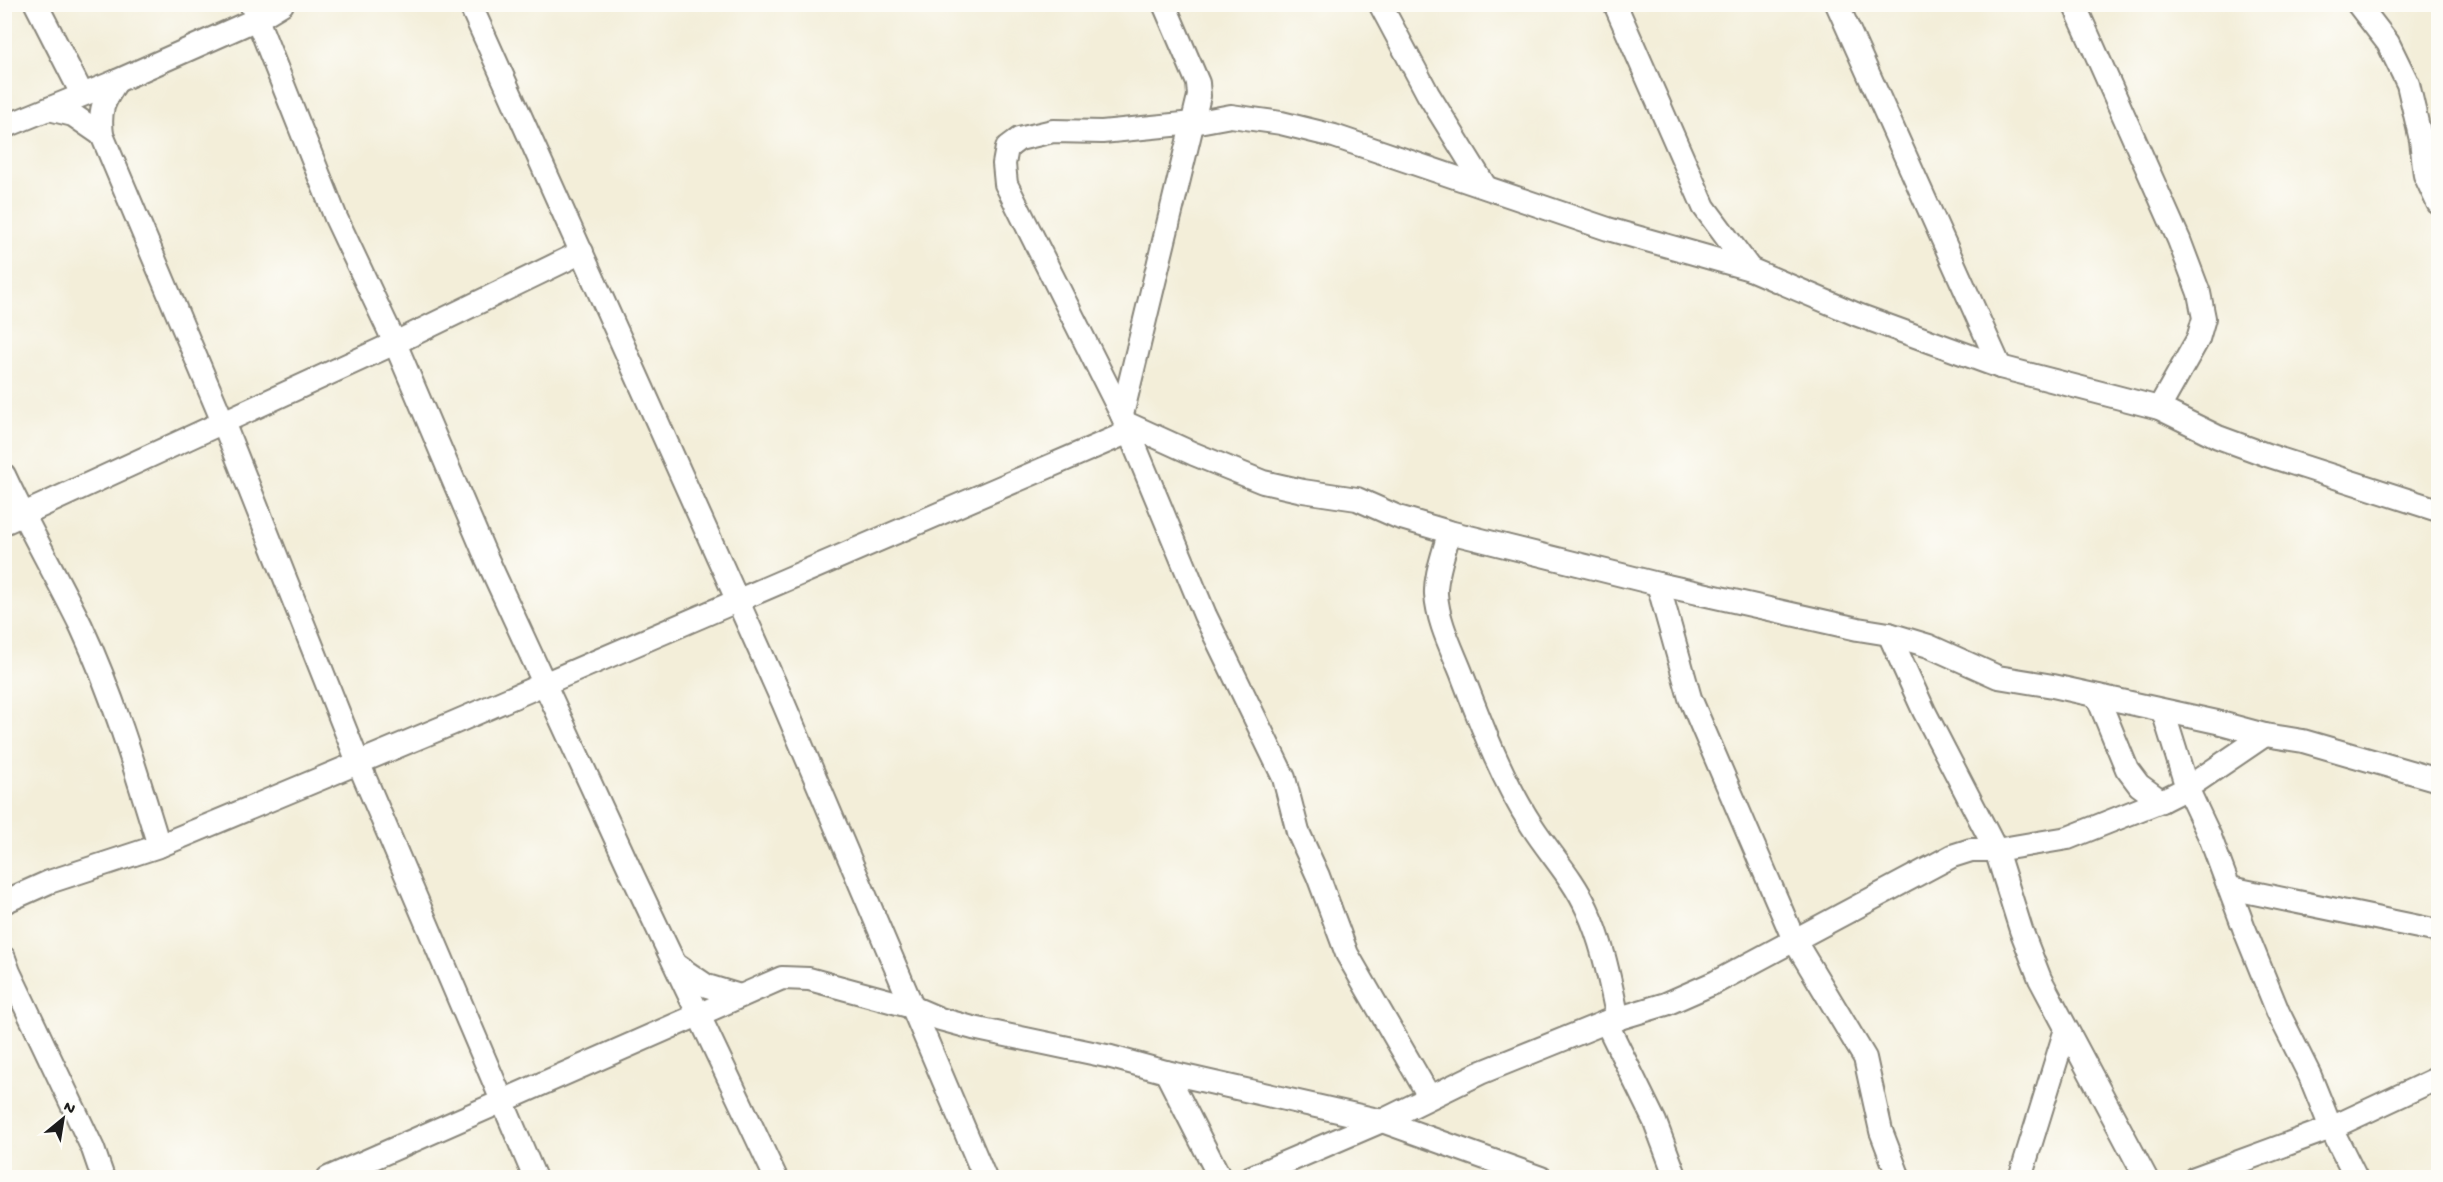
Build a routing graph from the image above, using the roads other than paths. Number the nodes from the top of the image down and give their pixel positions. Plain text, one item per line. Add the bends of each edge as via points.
1 (36, 4) edge
2 (282, 4) edge
3 (470, 4) edge
4 (1164, 4) edge
5 (1380, 4) edge
6 (1615, 4) edge
7 (1837, 4) edge
8 (2074, 4) edge
9 (2358, 4) edge
10 (254, 12) edge
11 (117, 81) junction
12 (1198, 83) junction
13 (82, 94) junction
14 (49, 109) junction
15 (1231, 116) junction
16 (1194, 123) junction
17 (4, 127) edge
18 (102, 135) junction
19 (1485, 186) junction
20 (2439, 203) edge
21 (582, 252) junction
22 (1750, 269) junction
23 (394, 343) junction
24 (2000, 367) junction
25 (2159, 408) junction
26 (223, 422) junction
27 (1126, 423) junction
28 (4, 475) edge
29 (2439, 510) edge
30 (13, 519) edge
31 (1449, 532) junction
32 (1658, 584) junction
33 (737, 600) junction
34 (1889, 634) junction
35 (545, 683) junction
36 (2097, 696) junction
37 (2163, 711) junction
38 (2265, 735) junction
39 (358, 762) junction
40 (2439, 780) edge
41 (2187, 788) junction
42 (2161, 801) junction
43 (159, 846) junction
44 (1996, 850) junction
45 (2230, 888) junction
46 (4, 902) edge
47 (2439, 931) edge
48 (1794, 940) junction
49 (675, 964) junction
50 (6, 967) edge
51 (740, 996) junction
52 (912, 1007) junction
53 (698, 1014) junction
54 (1612, 1020) junction
55 (2066, 1029) junction
56 (1166, 1072) junction
57 (2439, 1078) edge
58 (1430, 1096) junction
59 (502, 1100) junction
60 (1382, 1121) junction
61 (2331, 1128) junction
62 (103, 1178) edge
63 (328, 1178) edge
64 (535, 1178) edge
65 (776, 1178) edge
66 (985, 1178) edge
67 (1220, 1178) edge
68 (1249, 1178) edge
69 (1541, 1178) edge
70 (1676, 1178) edge
71 (1899, 1178) edge
72 (2020, 1178) edge
73 (2146, 1178) edge
74 (2195, 1178) edge
75 (2356, 1178) edge

1 - 13 street
2 - 10 street
3 - 21 street
4 - 12 street
5 - 19 street via 1428,94
6 - 22 street via 1704,207
7 - 24 street
8 - 25 street via 2199,292 2204,318 2198,339
9 - 20 street via 2388,43 2408,84 2425,174
10 - 11 street
10 - 23 street via 336,218
11 - 13 street
11 - 18 street via 104,100 100,116
12 - 15 street
12 - 16 street
13 - 14 street
14 - 17 street
14 - 18 street via 73,116
15 - 16 street
15 - 19 street via 1316,130
16 - 27 street
16 - 27 street via 1102,132 1053,130 1019,139 1007,147 1006,184
18 - 26 street
19 - 22 street via 1608,229
21 - 23 street
21 - 33 street
22 - 24 street via 1858,315
23 - 26 street
23 - 35 street
24 - 25 street
25 - 29 street via 2218,437 2267,455
26 - 30 street
26 - 39 street
27 - 31 street via 1248,477 1282,487 1356,499
27 - 33 street
27 - 58 street via 1205,615 1284,778 1298,832 1347,954
28 - 30 street
30 - 43 street via 81,627 121,724
31 - 32 street
31 - 54 street via 1436,591 1439,615 1506,779 1588,911 1602,948
32 - 34 street
32 - 48 street via 1690,698
33 - 35 street
33 - 52 street
34 - 36 street via 1929,646 1998,677
34 - 44 street
35 - 39 street
35 - 49 street
36 - 37 street
36 - 42 street via 2127,769 2139,785
37 - 38 street
37 - 41 street
38 - 40 street via 2303,741
38 - 41 street
39 - 43 street
39 - 59 street
41 - 42 street
41 - 45 street
42 - 44 street via 2068,838
43 - 46 street via 49,882
44 - 48 street via 1971,850 1952,856
44 - 55 street via 2040,979
45 - 47 street
45 - 61 street via 2278,1012
48 - 54 street via 1666,1004
48 - 71 street via 1865,1058 1881,1131
49 - 51 street via 707,986
49 - 53 street
50 - 62 street via 93,1149
51 - 52 street via 782,978 795,977
51 - 53 street
52 - 56 street via 973,1028
52 - 66 street
53 - 59 street
53 - 65 street
54 - 58 street
54 - 70 street
55 - 72 street
55 - 73 street
56 - 60 street
56 - 67 street
57 - 61 street
58 - 60 street
59 - 63 street
59 - 64 street
60 - 68 street
60 - 69 street
61 - 74 street
61 - 75 street

